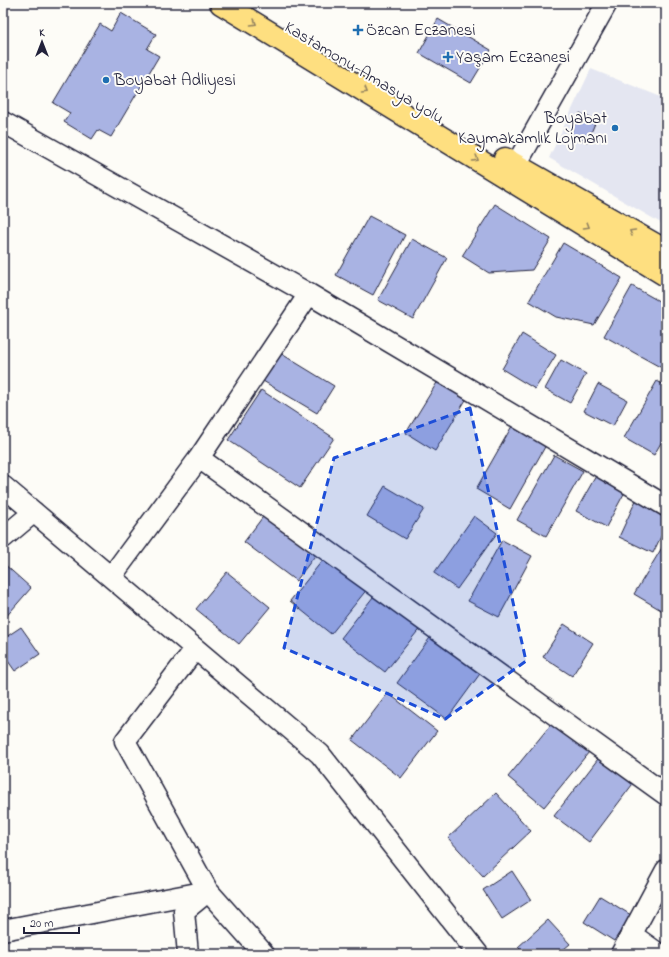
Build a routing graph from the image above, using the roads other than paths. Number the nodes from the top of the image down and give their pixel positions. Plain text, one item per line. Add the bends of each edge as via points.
1 (221, 3) edge
2 (249, 3) edge
3 (607, 3) edge
4 (3, 122) edge
5 (516, 165) junction
6 (666, 251) edge
7 (666, 274) edge
8 (309, 294) junction
9 (199, 458) junction
10 (3, 486) edge
11 (666, 506) edge
12 (34, 512) junction
13 (3, 538) edge
14 (111, 577) junction
15 (196, 649) junction
16 (666, 795) edge
17 (666, 870) edge
18 (208, 891) junction
19 (3, 930) edge
20 (631, 934) junction
21 (188, 954) edge
22 (264, 954) edge
23 (478, 954) edge
24 (621, 954) edge
25 (659, 954) edge

1 -> 7 main road
2 - 5 main road, Kastamonu-Amasya yolu
3 - 5 street
4 - 8 street
6 -> 5 main road, Kastamonu-Amasya yolu
8 - 9 street
8 - 11 street
9 - 14 street
9 - 16 street
10 - 12 street
12 - 13 street
12 - 14 street
14 - 15 street
15 - 18 street via 125,741
15 - 23 street via 320,754
17 - 20 street
18 - 19 street
18 - 21 street via 184,912
18 - 22 street
20 - 24 street
20 - 25 street

